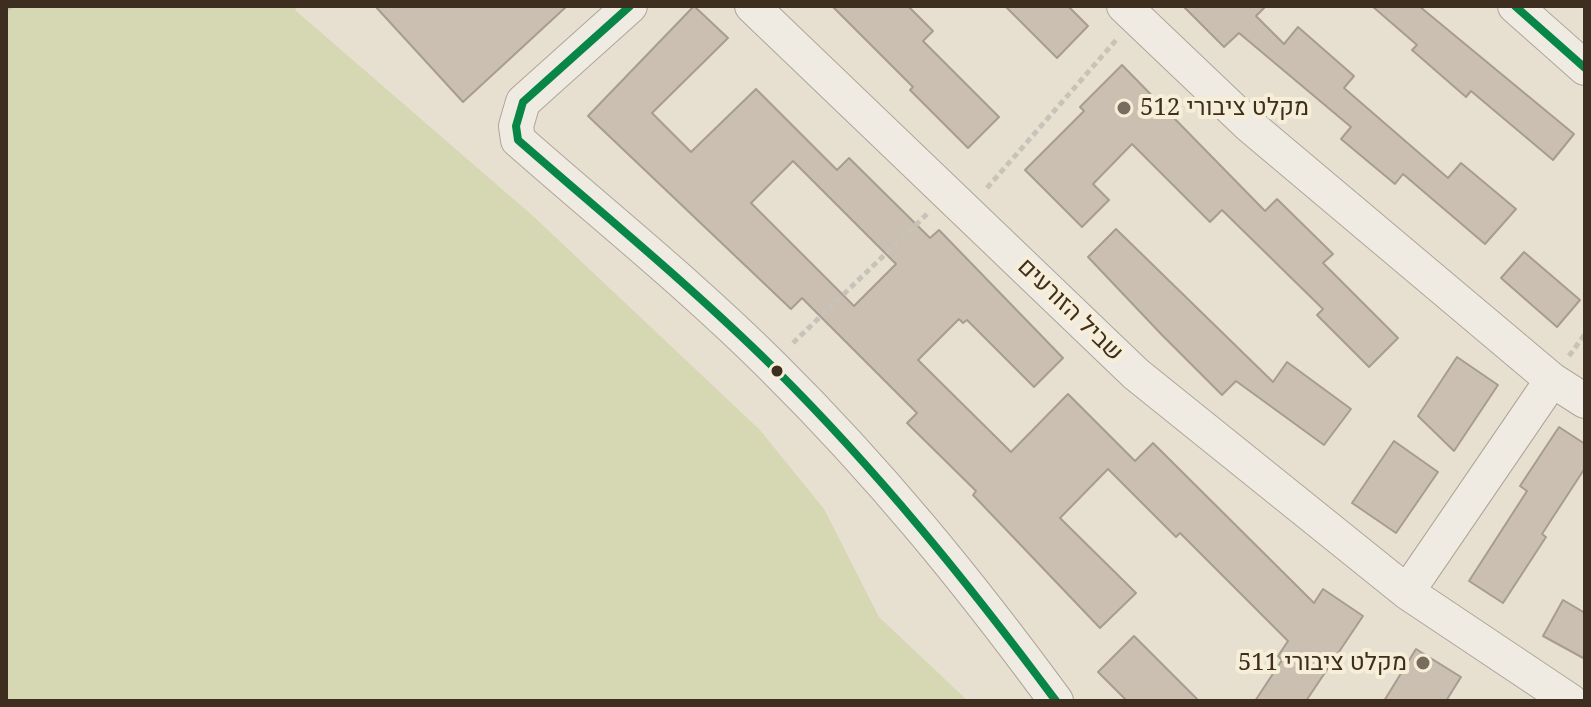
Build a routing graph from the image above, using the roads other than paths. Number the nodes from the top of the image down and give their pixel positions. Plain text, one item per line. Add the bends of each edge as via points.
1 (630, 6) edge
2 (752, 6) edge
3 (1515, 6) edge
4 (1130, 12) edge
5 (1585, 68) edge
6 (1552, 380) junction
7 (1585, 401) edge
8 (1407, 592) junction
9 (1056, 701) edge
10 (1570, 701) edge

1 - 9 street via 523,102 518,140 771,364 969,583
2 - 8 street, שביל הזורעים via 1136,374
3 - 5 street
4 - 6 street via 1249,125
6 - 7 street
6 - 8 street
8 - 10 street, שביל הזורעים

